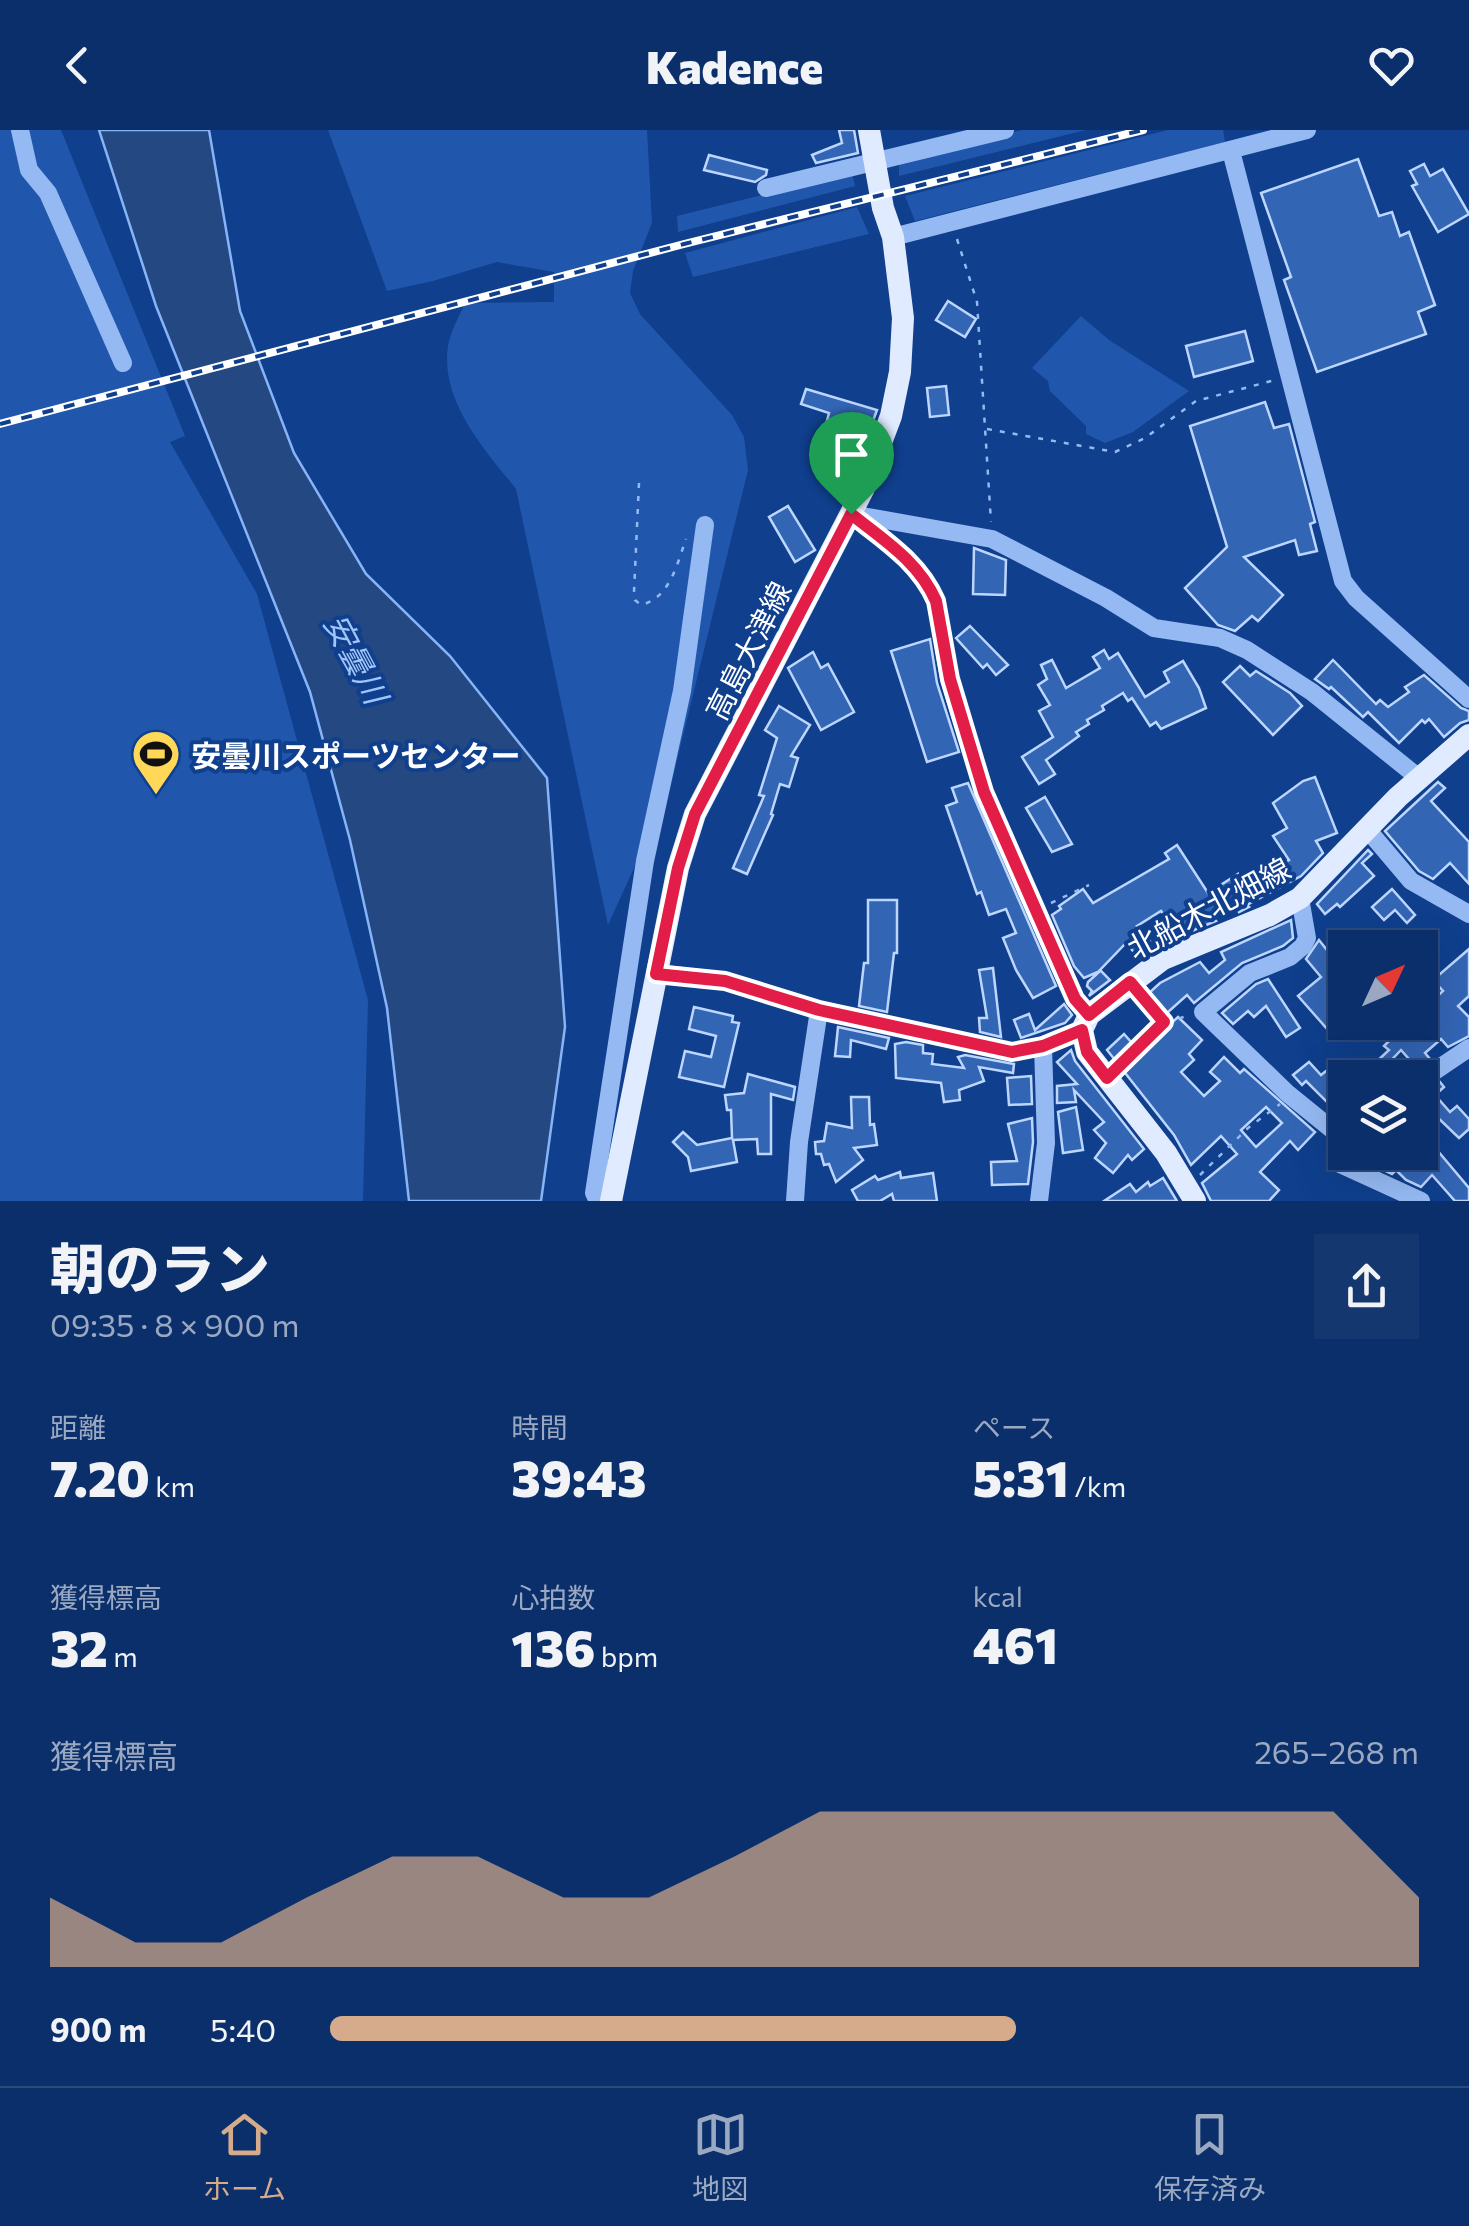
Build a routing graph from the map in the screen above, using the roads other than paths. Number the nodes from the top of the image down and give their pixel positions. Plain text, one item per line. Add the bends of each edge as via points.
1 (20, 130) edge
2 (869, 130) edge
3 (1005, 130) edge
4 (1230, 130) edge
5 (1307, 130) edge
6 (1235, 149) junction
7 (876, 164) junction
8 (766, 188) dead end
9 (893, 237) junction
10 (123, 362) dead end
11 (851, 514) junction
12 (705, 524) road end
13 (1469, 699) edge
14 (1469, 735) edge
15 (1419, 778) junction
16 (1367, 829) junction
17 (1300, 898) junction
18 (1469, 914) edge
19 (656, 974) junction
20 (819, 1010) junction
21 (1086, 1022) junction
22 (1043, 1046) junction
23 (1469, 1048) edge
24 (1438, 1069) edge
25 (1328, 1128) edge
26 (1353, 1170) edge
27 (1192, 1194) edge
28 (1416, 1200) edge
29 (598, 1201) edge
30 (611, 1201) edge
31 (795, 1201) edge
32 (1040, 1201) edge

1 - 10 street via 29,170 48,194
2 - 7 main road, 高島大津線
3 - 7 street
4 - 6 street
5 - 6 street
6 - 9 street
6 - 13 street via 1343,581
7 - 8 street
7 - 9 main road, 高島大津線
9 - 11 main road, 高島大津線 via 904,318 900,372 879,452
11 - 15 street via 992,538 1154,628 1220,638 1248,650
11 - 19 main road, 高島大津線 via 695,814
11 - 21 street via 909,560 932,590 984,792
12 - 29 street via 682,691 645,861 594,1193
14 - 15 main road, 北船木北畑線
15 - 16 main road, 北船木北畑線
16 - 17 main road, 北船木北畑線
16 - 18 street via 1410,880
17 - 21 main road, 北船木北畑線 via 1163,959
17 - 25 street via 1303,946 1250,973 1203,1012
19 - 20 street via 725,981
19 - 30 main road, 高島大津線
20 - 22 street via 1012,1052
20 - 31 street
21 - 22 street
21 - 27 main road via 1087,1052
22 - 32 street
23 - 24 street
26 - 28 street

